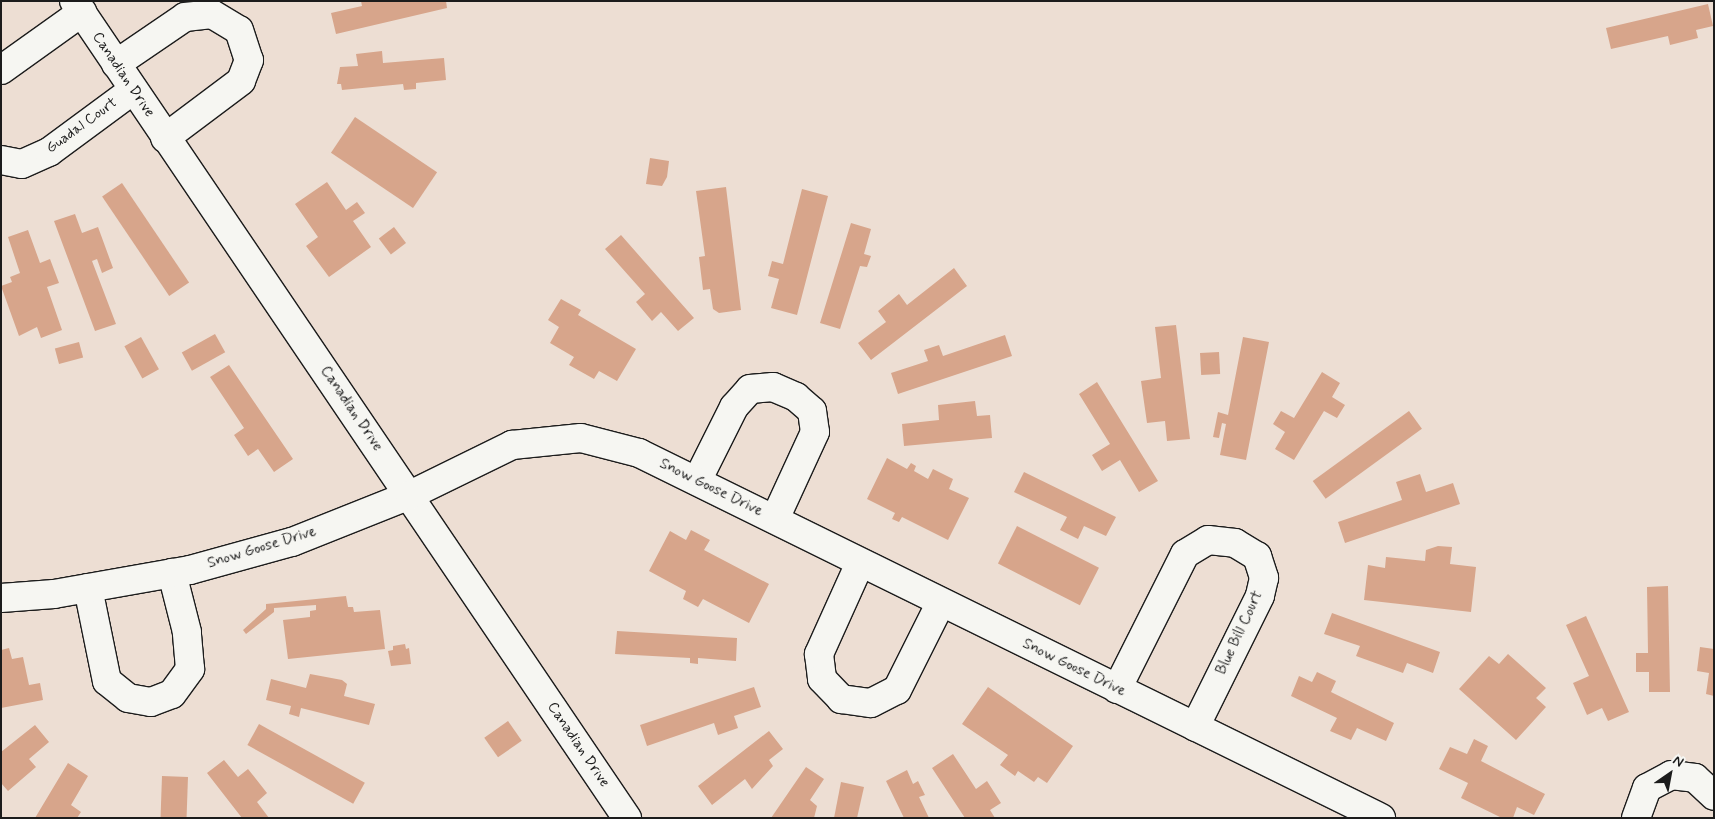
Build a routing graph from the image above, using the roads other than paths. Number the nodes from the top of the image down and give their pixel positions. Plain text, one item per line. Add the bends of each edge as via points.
1 (78, 7) edge
2 (116, 64) junction
3 (1, 70) edge
4 (133, 90) junction
5 (165, 138) junction
6 (1, 160) edge
7 (697, 481) junction
8 (410, 495) junction
9 (774, 520) junction
10 (860, 562) junction
11 (172, 573) junction
12 (88, 588) junction
13 (1, 598) edge
14 (942, 602) junction
15 (1117, 689) junction
16 (1195, 727) junction
17 (1714, 796) edge
18 (627, 818) edge
19 (1381, 818) edge
20 (1636, 818) edge

1 - 2 street, Canadian Drive
1 - 3 street
2 - 4 street, Canadian Drive
2 - 5 street via 185,17 212,14 239,30 249,60 241,81
4 - 5 street, Canadian Drive
4 - 6 street, Guadal Court via 48,152 22,164
5 - 8 street, Canadian Drive
7 - 8 street, Snow Goose Drive via 639,453 581,438 512,445
7 - 9 street, Snow Goose Drive
7 - 9 street via 734,406 750,389 772,387 796,397 812,411 815,432
8 - 11 street, Snow Goose Drive via 292,542
8 - 18 street, Canadian Drive
9 - 10 street, Snow Goose Drive
10 - 14 street, Snow Goose Drive
10 - 14 street via 819,654 822,679 841,698 871,704 897,690
11 - 12 street, Snow Goose Drive
11 - 12 street via 188,632 190,669 172,694 151,702 128,698 107,681
12 - 13 street, Snow Goose Drive
14 - 15 street, Snow Goose Drive
15 - 16 street, Snow Goose Drive
15 - 16 street, Blue Bill Court via 1185,554 1208,540 1235,543 1257,556 1264,578 1260,596
16 - 19 street, Snow Goose Drive
17 - 20 street via 1695,778 1670,775 1648,788

